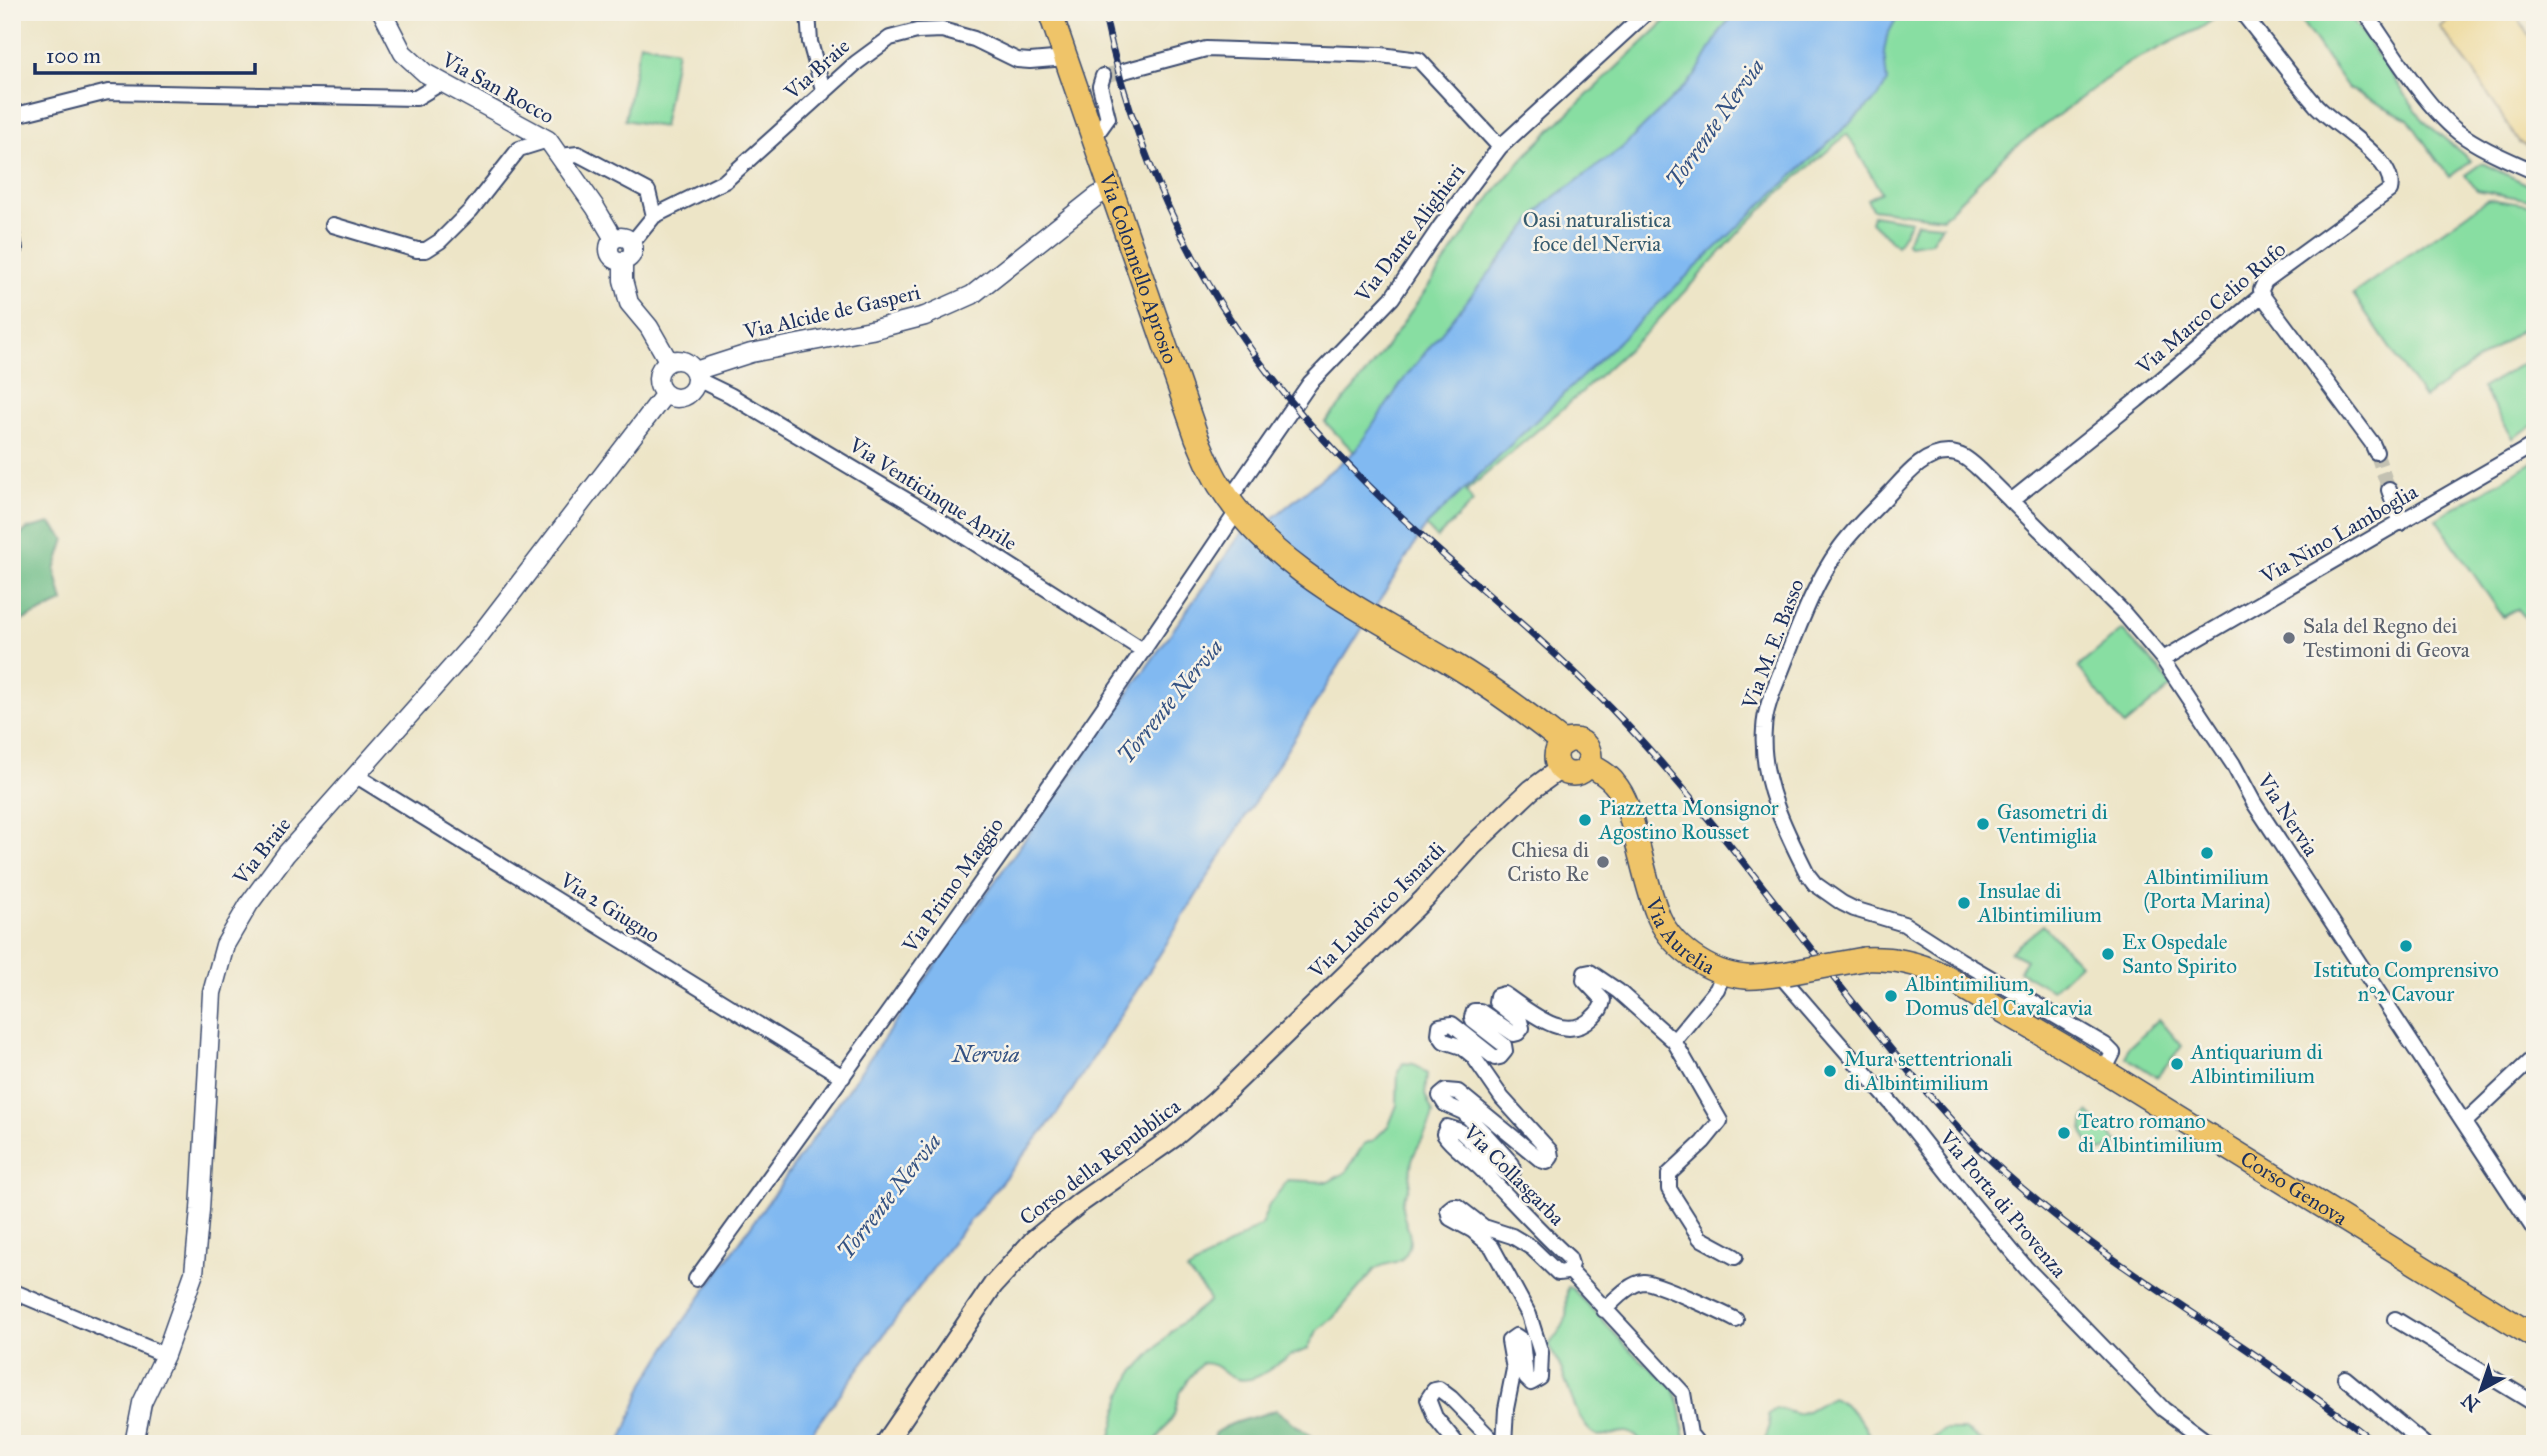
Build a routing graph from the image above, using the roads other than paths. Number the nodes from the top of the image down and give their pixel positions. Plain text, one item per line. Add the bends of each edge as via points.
1 (382, 12) edge
2 (808, 12) edge
3 (1050, 12) edge
4 (1647, 12) edge
5 (2365, 12) edge
6 (2244, 15) dead end
7 (1066, 58) junction
8 (1124, 71) tunnel mouth
9 (1103, 76) dead end
10 (441, 83) junction
11 (824, 93) junction
12 (12, 116) edge
13 (1093, 139) junction
14 (548, 140) junction
15 (1500, 147) junction
16 (560, 156) junction
17 (2535, 172) edge
18 (1110, 189) junction
19 (654, 216) junction
20 (332, 226) dead end
21 (12, 233) edge
22 (623, 241) junction
23 (12, 261) edge
24 (2262, 295) junction
25 (669, 362) junction
26 (696, 375) junction
27 (665, 394) junction
28 (2535, 444) edge
29 (2376, 452) tunnel mouth
30 (1964, 456) joint
31 (2389, 490) tunnel mouth
32 (2011, 501) junction
33 (1236, 508) junction
34 (2401, 523) junction
35 (1144, 651) junction
36 (2163, 659) junction
37 (1561, 756) junction
38 (355, 775) junction
39 (1864, 960) joint
40 (1724, 972) junction
41 (1784, 974) junction
42 (1674, 1041) junction
43 (2535, 1056) edge
44 (1256, 1062) joint
45 (2104, 1071) junction
46 (843, 1077) junction
47 (2465, 1122) junction
48 (2535, 1231) edge
49 (1735, 1257) dead end
50 (1569, 1270) junction
51 (696, 1279) dead end
52 (12, 1290) edge
53 (1604, 1310) junction
54 (2395, 1319) dead end
55 (1736, 1320) dead end
56 (2535, 1336) edge
57 (165, 1355) junction
58 (2345, 1378) dead end
59 (2535, 1404) edge
60 (134, 1444) edge
61 (885, 1444) edge
62 (1457, 1444) edge
63 (1496, 1444) edge
64 (1504, 1444) edge
65 (1698, 1444) edge
66 (2210, 1444) edge
67 (2424, 1444) edge

1 - 10 street, Via San Rocco via 403,53
2 - 11 street via 810,42
3 - 7 main road, Via Colonnello Aprosio
4 - 15 street, Via Dante Alighieri
5 - 17 street via 2448,123 2487,150
6 - 24 street, Via Marco Celio Rufo via 2317,107 2363,143 2392,184 2385,196 2265,281
7 - 11 street, Via Braie via 1017,60 943,30 917,31 890,38
7 - 13 main road, Via Colonnello Aprosio
8 - 15 street via 1206,49 1419,60
9 - 13 street via 1100,86 1108,118
10 - 12 street via 416,98 108,92
10 - 14 street, Via San Rocco
11 - 19 street, Via Braie via 725,181
13 - 18 main road, Via Colonnello Aprosio
14 - 16 street, Via San Rocco
14 - 20 street via 519,149 471,210 426,250
15 - 33 street, Via Dante Alighieri via 1392,298 1310,383
16 - 19 street via 578,153 648,191
16 - 22 street, Via San Rocco
18 - 26 street, Via Alcide de Gasperi via 972,295 925,316 751,353
18 - 33 main road, Via Colonnello Aprosio via 1197,438
19 - 22 street, Via Braie
21 - 23 street
22 - 25 street via 633,252 623,262 629,303
24 - 29 street
24 - 32 street, Via Marco Celio Rufo
25 - 26 street via 688,363
25 - 27 street via 658,376
26 - 27 street via 694,390 685,397
26 - 35 street, Via Venticinque Aprile via 923,510
27 - 38 street, Via Braie via 476,640
28 - 34 street, Via Nino Lamboglia
30 - 32 street, Via Nervia
30 - 45 street, Via M. E. Basso via 1934,455 1920,463 1846,540 1820,579 1765,719 1770,782 1784,827 1815,884 1854,909 1904,924 2105,1045 2113,1054
31 - 34 street
32 - 36 street, Via Nervia via 2122,611
33 - 35 street, Via Primo Maggio
33 - 37 main road via 1265,541 1304,572 1517,705
34 - 36 street, Via Nino Lamboglia
35 - 46 street, Via Primo Maggio
36 - 47 street, Via Nervia
37 - 40 main road, Via Aurelia via 1574,740 1584,744 1590,754 1588,764 1613,781 1629,812 1665,929 1690,954
37 - 44 main road, Via Ludovico Isnardi via 1424,899
38 - 46 street, Via 2 Giugno
38 - 57 street, Via Braie via 286,854 225,945 212,993 194,1273
39 - 41 main road, Via Aurelia, bridge
39 - 45 main road, Corso Genova via 1895,959 1926,967
40 - 41 main road, Via Aurelia via 1747,977
40 - 42 street via 1717,989
41 - 66 street, Via Porta di Provenza via 2026,1268 2163,1409
42 - 49 street, Via Collasgarba via 1720,1121 1669,1174 1669,1189 1700,1238
42 - 50 street, Via Collasgarba via 1618,990 1588,971 1584,980 1603,1000 1602,1008 1584,1026 1573,1029 1549,1024 1504,994 1497,996 1496,1002 1520,1021 1518,1033 1480,1010 1472,1017 1504,1045 1500,1057 1495,1058 1452,1024 1440,1026 1444,1041 1473,1056 1551,1157 1542,1161 1458,1092 1446,1091 1440,1096 1486,1135 1513,1171 1505,1173 1460,1131 1447,1128 1444,1134 1569,1258
43 - 47 street
44 - 61 main road, Corso della Repubblica via 1174,1138 1034,1240 993,1285
45 - 56 main road, Corso Genova
46 - 51 street, Via Primo Maggio
47 - 48 street, Via Nervia
50 - 53 street, Via Collasgarba
50 - 64 street, Via Collasgarba via 1556,1272 1532,1248 1484,1227 1457,1206 1448,1210 1450,1218 1492,1247 1529,1315 1541,1353 1541,1376 1531,1383 1526,1378 1522,1340 1518,1336 1510,1339 1514,1368
52 - 57 street
53 - 55 street via 1642,1282
53 - 65 street, Via Collasgarba via 1683,1393 1690,1434
54 - 59 street
57 - 60 street, Via Braie via 142,1403
58 - 67 street
62 - 63 street via 1435,1418 1428,1399 1434,1390 1451,1398

